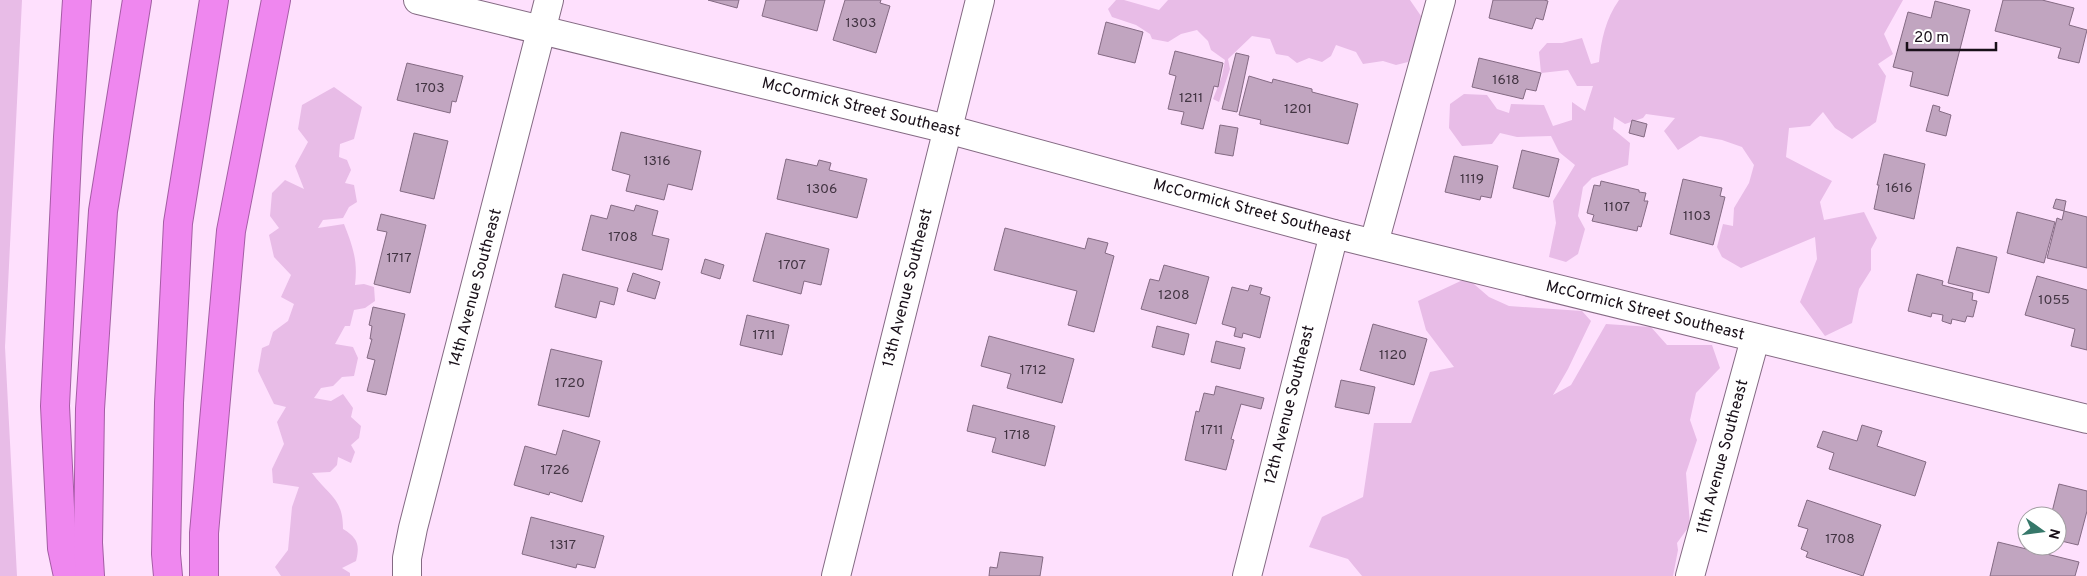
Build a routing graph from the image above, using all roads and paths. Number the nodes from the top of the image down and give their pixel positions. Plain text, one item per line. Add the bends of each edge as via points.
1 (77, 0) edge
2 (137, 0) edge
3 (214, 0) edge
4 (276, 0) edge
5 (418, 0) edge
6 (549, 0) edge
7 (980, 0) edge
8 (1441, 0) edge
9 (542, 30) junction
10 (947, 129) junction
11 (1334, 234) junction
12 (1374, 243) junction
13 (1755, 339) junction
14 (2087, 419) edge
15 (68, 576) edge
16 (90, 576) edge
17 (168, 576) edge
18 (204, 576) edge
19 (407, 576) edge
20 (836, 576) edge
21 (1247, 576) edge
22 (1690, 576) edge

1 - 15 highway via 55,406 62,548
2 - 16 highway via 103,211 90,409
3 - 17 highway via 178,223 169,403
4 - 18 highway via 231,231 206,513
5 - 9 street, McCormick Street Southeast
6 - 9 street, 14th Avenue Southeast
7 - 10 street, 13th Avenue Southeast
8 - 12 street
9 - 10 street, McCormick Street Southeast
9 - 19 street, 14th Avenue Southeast via 413,528
10 - 11 street, McCormick Street Southeast
10 - 20 street, 13th Avenue Southeast
11 - 12 street, McCormick Street Southeast
11 - 21 street, 12th Avenue Southeast
12 - 13 street, McCormick Street Southeast
13 - 14 street, McCormick Street Southeast
13 - 22 street, 11th Avenue Southeast

